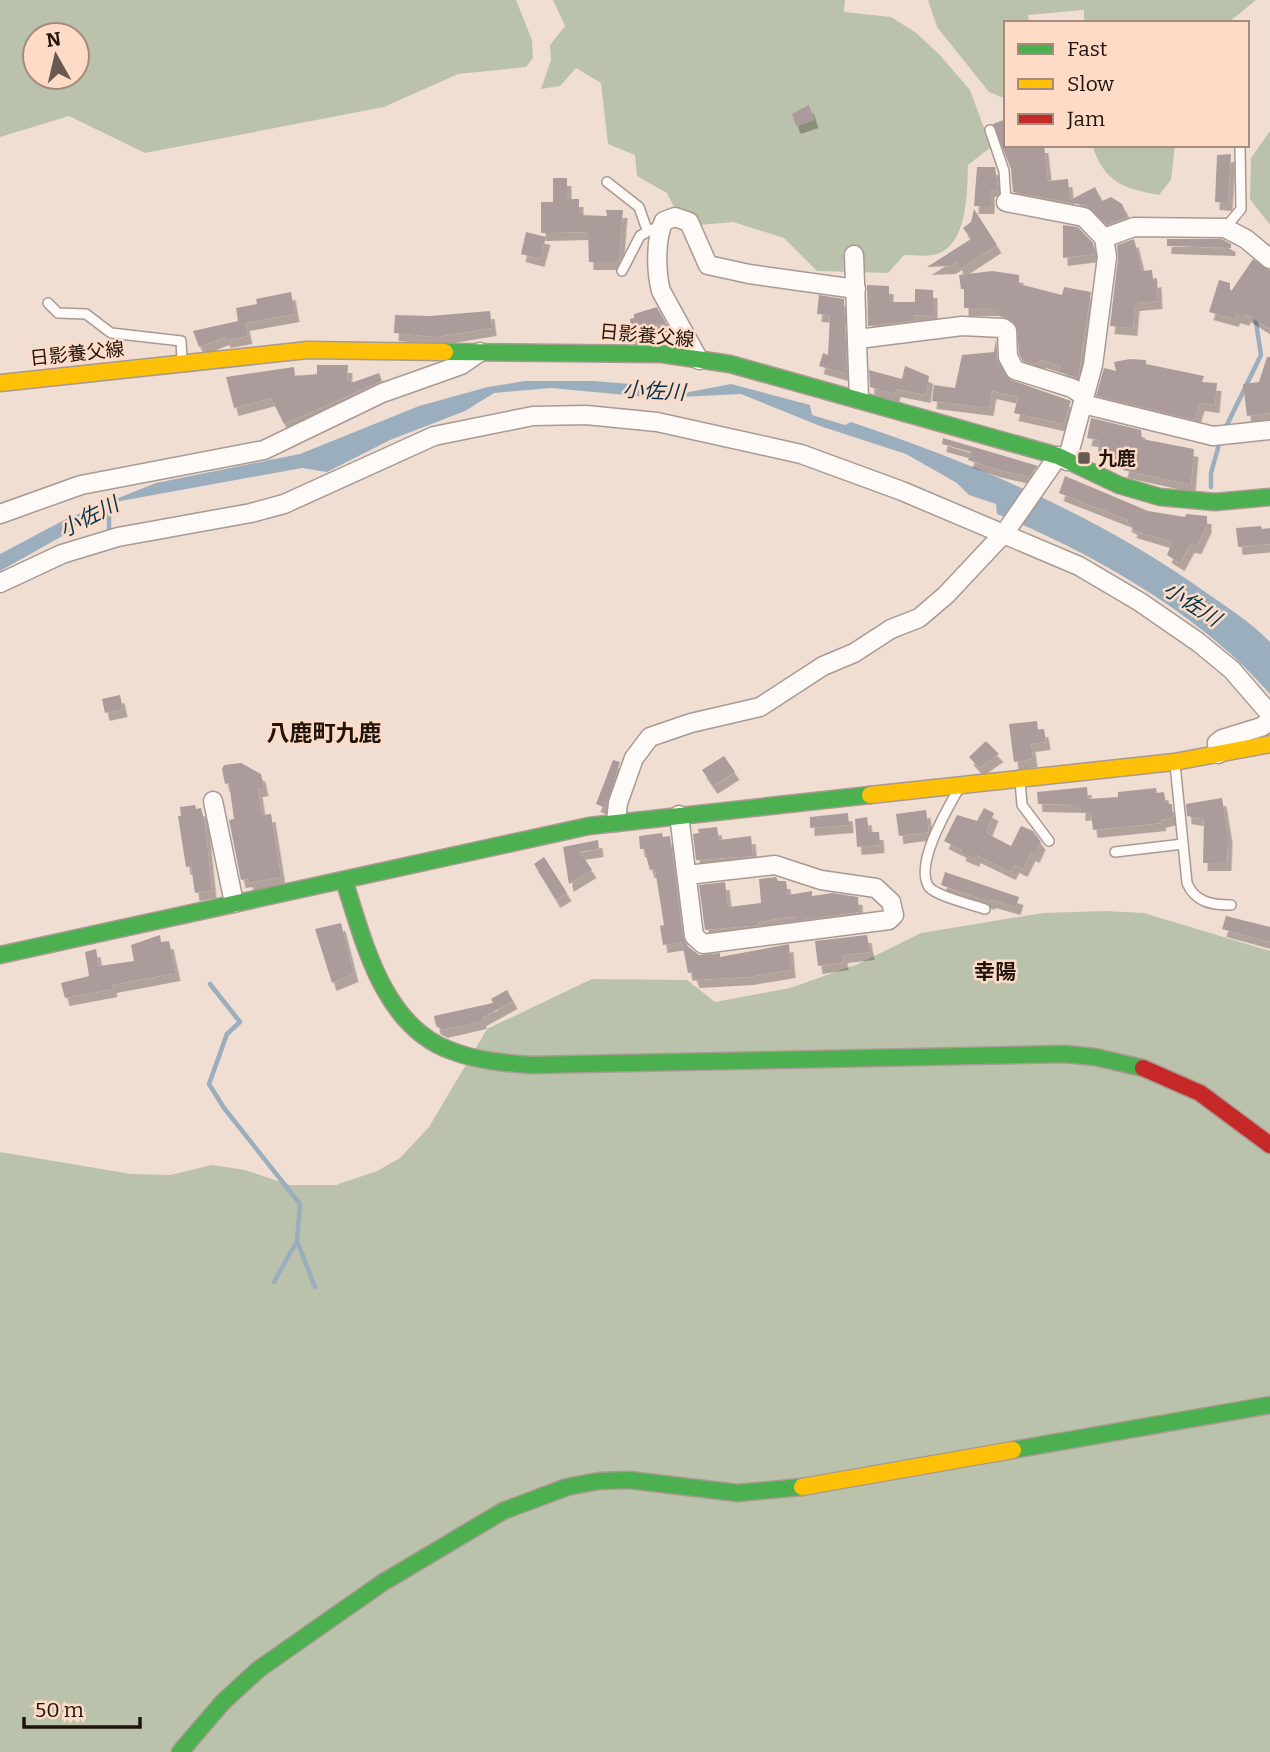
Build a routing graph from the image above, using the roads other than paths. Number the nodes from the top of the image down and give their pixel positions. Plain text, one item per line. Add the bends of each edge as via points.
1 (989, 130) dead end
2 (1240, 147) edge
3 (607, 182) dead end
4 (1006, 202) joint
5 (1225, 228) junction
6 (653, 229) junction
7 (1104, 239) junction
8 (854, 254) dead end
9 (1270, 259) edge
10 (622, 271) dead end
11 (856, 289) junction
12 (48, 303) dead end
13 (858, 339) junction
14 (480, 352) junction
15 (699, 360) junction
16 (182, 362) junction
17 (0, 383) edge
18 (859, 399) junction
19 (1084, 400) junction
20 (1270, 430) edge
21 (1063, 458) junction
22 (1270, 497) edge
23 (0, 513) edge
24 (1005, 532) junction
25 (0, 583) edge
26 (1270, 714) edge
27 (1270, 721) edge
28 (1270, 744) edge
29 (1218, 754) junction
30 (1174, 762) junction
31 (1020, 779) junction
32 (960, 785) junction
33 (213, 801) dead end
34 (680, 815) junction
35 (616, 822) junction
36 (1049, 841) dead end
37 (1183, 844) junction
38 (1115, 852) dead end
39 (688, 875) junction
40 (344, 880) junction
41 (234, 903) junction
42 (1231, 905) dead end
43 (985, 909) dead end
44 (0, 955) edge
45 (1270, 1145) edge
46 (1270, 1405) edge
47 (180, 1752) edge

1 - 4 lane via 1004,171
2 - 5 lane via 1241,209
3 - 6 lane via 639,207
4 - 7 street via 1084,217
5 - 7 street via 1135,227
5 - 9 street
6 - 10 lane
6 - 11 street via 675,217 689,222 708,265
6 - 15 street via 661,291
7 - 19 street via 1107,257
8 - 11 street
11 - 13 street
12 - 16 lane via 58,313 86,314 111,333 181,341
13 - 18 street
13 - 19 street via 962,326 1003,328 1015,370 1072,388
14 - 15 street, 日影養父線 via 633,352
14 - 16 street, 日影養父線 via 308,350
14 - 23 street via 461,365 382,393 264,450 80,485
15 - 18 street, 日影養父線
16 - 17 street, 日影養父線
18 - 21 street, 日影養父線
19 - 20 street via 1213,436
19 - 21 street
21 - 22 street, 日影養父線 via 1119,485 1160,497 1215,502
21 - 24 street
24 - 25 street via 766,444 657,422 559,414 503,420 434,436 284,504 118,537 62,554
24 - 26 street via 1079,566 1140,602 1232,670
24 - 35 street via 919,618 823,666 760,707 650,737 634,758
27 - 29 street via 1222,739 1217,743
28 - 29 street
29 - 30 street
30 - 31 street
30 - 37 lane
31 - 32 street
31 - 36 lane via 1022,805
32 - 34 street
32 - 43 lane via 934,836 926,875 937,892
33 - 41 street
34 - 35 street
34 - 39 street
35 - 40 street
37 - 38 lane
37 - 42 lane via 1192,894 1213,905
39 - 39 street via 694,936 703,944 889,920 894,915 891,902 876,888 821,880 775,866
40 - 41 street
40 - 45 street via 373,968 393,1007 436,1045 476,1061 531,1065 1065,1054 1104,1057 1155,1070 1191,1086
41 - 44 street
46 - 47 street via 779,1491 738,1493 629,1480 567,1487 503,1511 382,1583 258,1669

